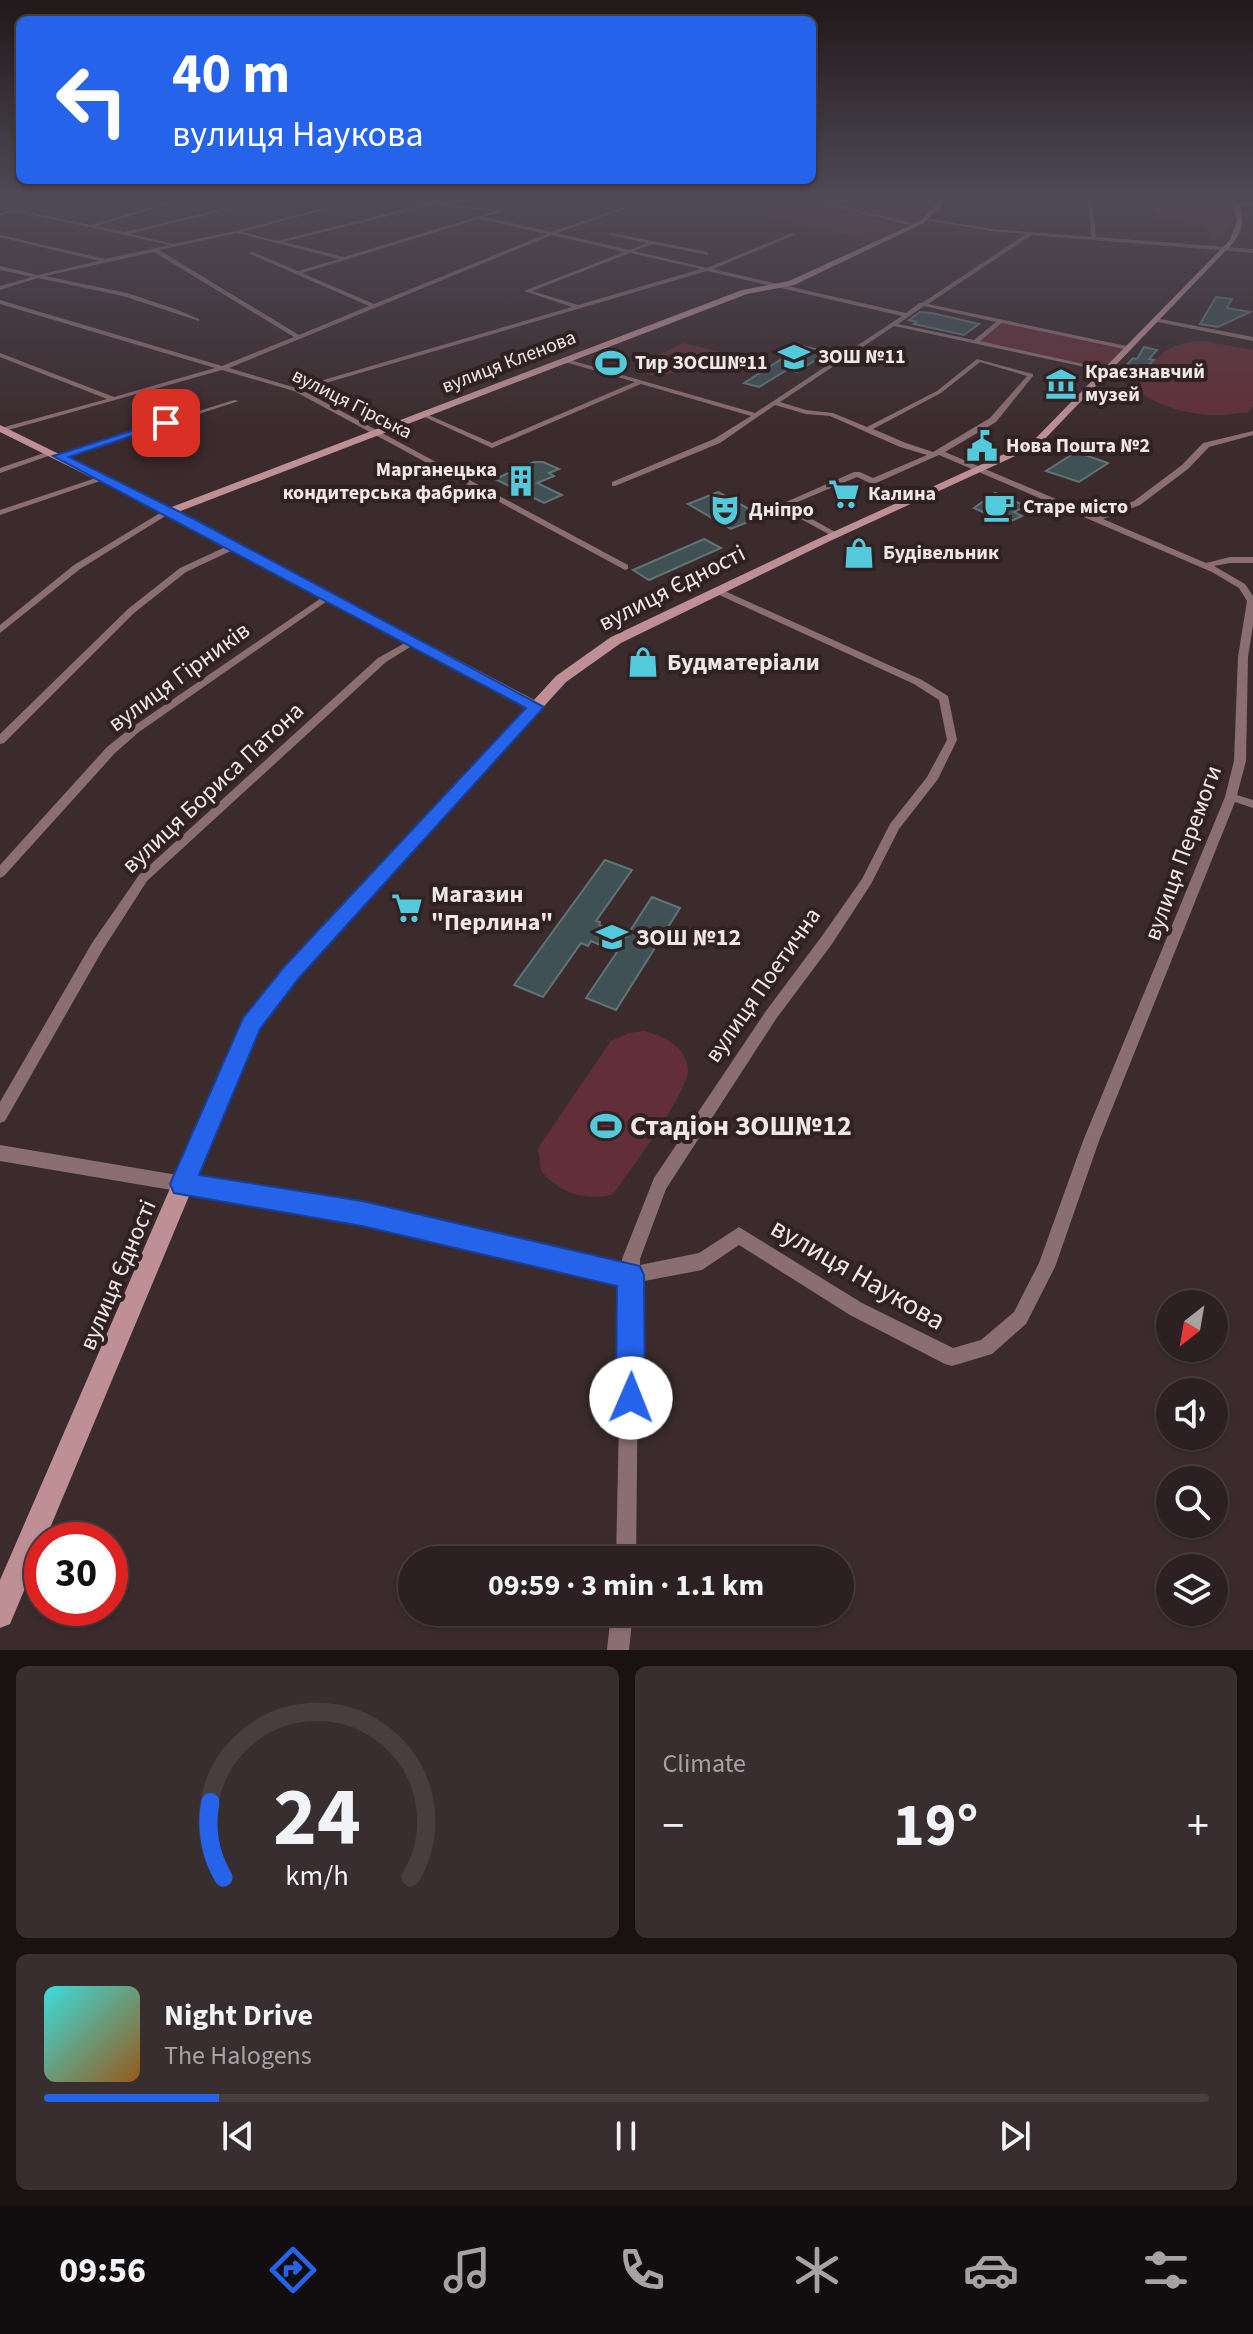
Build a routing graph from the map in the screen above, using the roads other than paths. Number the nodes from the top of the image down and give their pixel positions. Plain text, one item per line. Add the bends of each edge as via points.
1 (37, 277) joint
2 (199, 277) edge
3 (307, 277) edge
4 (445, 277) edge
5 (564, 277) edge
6 (682, 277) edge
7 (740, 277) edge
8 (802, 277) edge
9 (963, 277) edge
10 (1197, 277) edge
11 (780, 287) junction
12 (0, 288) edge
13 (0, 302) edge
14 (921, 304) junction
15 (373, 306) junction
16 (580, 308) junction
17 (906, 315) junction
18 (197, 320) dead end
19 (1155, 320) junction
20 (1001, 321) junction
21 (892, 324) junction
22 (300, 338) junction
23 (1253, 339) edge
24 (975, 342) junction
25 (1129, 348) junction
26 (0, 355) edge
27 (563, 360) junction
28 (225, 367) junction
29 (1106, 371) junction
30 (639, 383) junction
31 (296, 390) junction
32 (114, 399) junction
33 (236, 401) dead end
34 (774, 403) junction
35 (422, 414) junction
36 (756, 415) junction
37 (868, 429) junction
38 (1, 430) edge
39 (374, 432) junction
40 (1253, 433) edge
41 (936, 453) junction
42 (56, 455) junction
43 (979, 469) junction
44 (0, 471) edge
45 (105, 478) junction
46 (615, 484) dead end
47 (168, 512) junction
48 (0, 513) edge
49 (1095, 519) junction
50 (835, 534) junction
51 (234, 546) junction
52 (1253, 560) edge
53 (1205, 566) junction
54 (625, 567) dead end
55 (718, 591) junction
56 (327, 597) junction
57 (0, 630) edge
58 (412, 642) junction
59 (536, 707) junction
60 (0, 740) edge
61 (1247, 746) edge
62 (1231, 797) junction
63 (1253, 804) edge
64 (0, 873) edge
65 (0, 1116) edge
66 (0, 1153) edge
67 (183, 1184) junction
68 (631, 1275) junction
69 (952, 1357) joint
70 (626, 1546) edge
71 (0, 1614) edge
72 (621, 1626) edge
73 (618, 1650) edge

1 - 12 street
1 - 18 street via 142,298
2 - 22 street
3 - 15 street
4 - 15 street
5 - 16 street via 527,291
6 - 16 street
7 - 11 street
8 - 11 street, вулиця Кленова
9 - 14 street
10 - 19 street, вулиця Єдності
11 - 17 street
11 - 27 street, вулиця Кленова via 745,292
13 - 28 street, вулиця Гірська
14 - 17 street
14 - 20 street
15 - 22 street
16 - 31 street
17 - 21 street
19 - 23 street
19 - 25 street, вулиця Єдності
20 - 24 street
20 - 25 street
21 - 24 street
21 - 34 street
22 - 28 street
24 - 29 street
25 - 29 street, вулиця Єдності
26 - 32 street
27 - 30 street
27 - 35 street, вулиця Кленова
28 - 31 street, вулиця Гірська
28 - 32 street
29 - 43 street, вулиця Єдності via 1036,443
30 - 35 street via 492,446
30 - 36 street
31 - 39 street, вулиця Гірська
32 - 38 street
33 - 42 street
34 - 36 street
34 - 37 street, вулиця Перемоги via 831,414
35 - 39 street, вулиця Кленова
36 - 46 street via 717,441
37 - 41 street, вулиця Перемоги
37 - 41 street via 939,392 979,360 1031,375 993,420
38 - 42 street
39 - 47 street, вулиця Кленова
39 - 54 street, вулиця Гірська
40 - 49 street via 1206,445 1137,503
41 - 43 street, вулиця Перемоги
41 - 50 street via 873,481 857,474 781,506
42 - 44 street
42 - 45 street
43 - 49 street, вулиця Перемоги
43 - 50 street, вулиця Єдності
45 - 47 street
45 - 48 street
47 - 51 street
47 - 57 street via 77,567
49 - 53 street, вулиця Перемоги
50 - 55 street, вулиця Єдності
51 - 56 street
51 - 60 street via 183,570 131,611
52 - 53 street
53 - 61 street, вулиця Перемоги via 1242,586 1252,601 1243,657
55 - 59 street, вулиця Єдності via 616,640 561,679
55 - 68 street, вулиця Поетична via 944,698 952,740 932,779 894,827 859,893 660,1184 631,1259
56 - 58 street
56 - 64 street, вулиця Гірників via 111,750
58 - 59 street
58 - 65 street, вулиця Бориса Патона via 382,660 143,878
59 - 67 street, вулиця Єдності via 291,973 251,1024
61 - 62 street, вулиця Перемоги
62 - 63 street
62 - 69 street, вулиця Перемоги via 1091,1141 1046,1267 1020,1318 986,1348
66 - 67 street, вулиця Наукова
67 - 68 street, вулиця Наукова via 362,1214
67 - 71 street, вулиця Єдності
68 - 69 street, вулиця Наукова via 702,1261 739,1235 856,1309
68 - 70 street, вулиця Поетична
72 - 73 street

